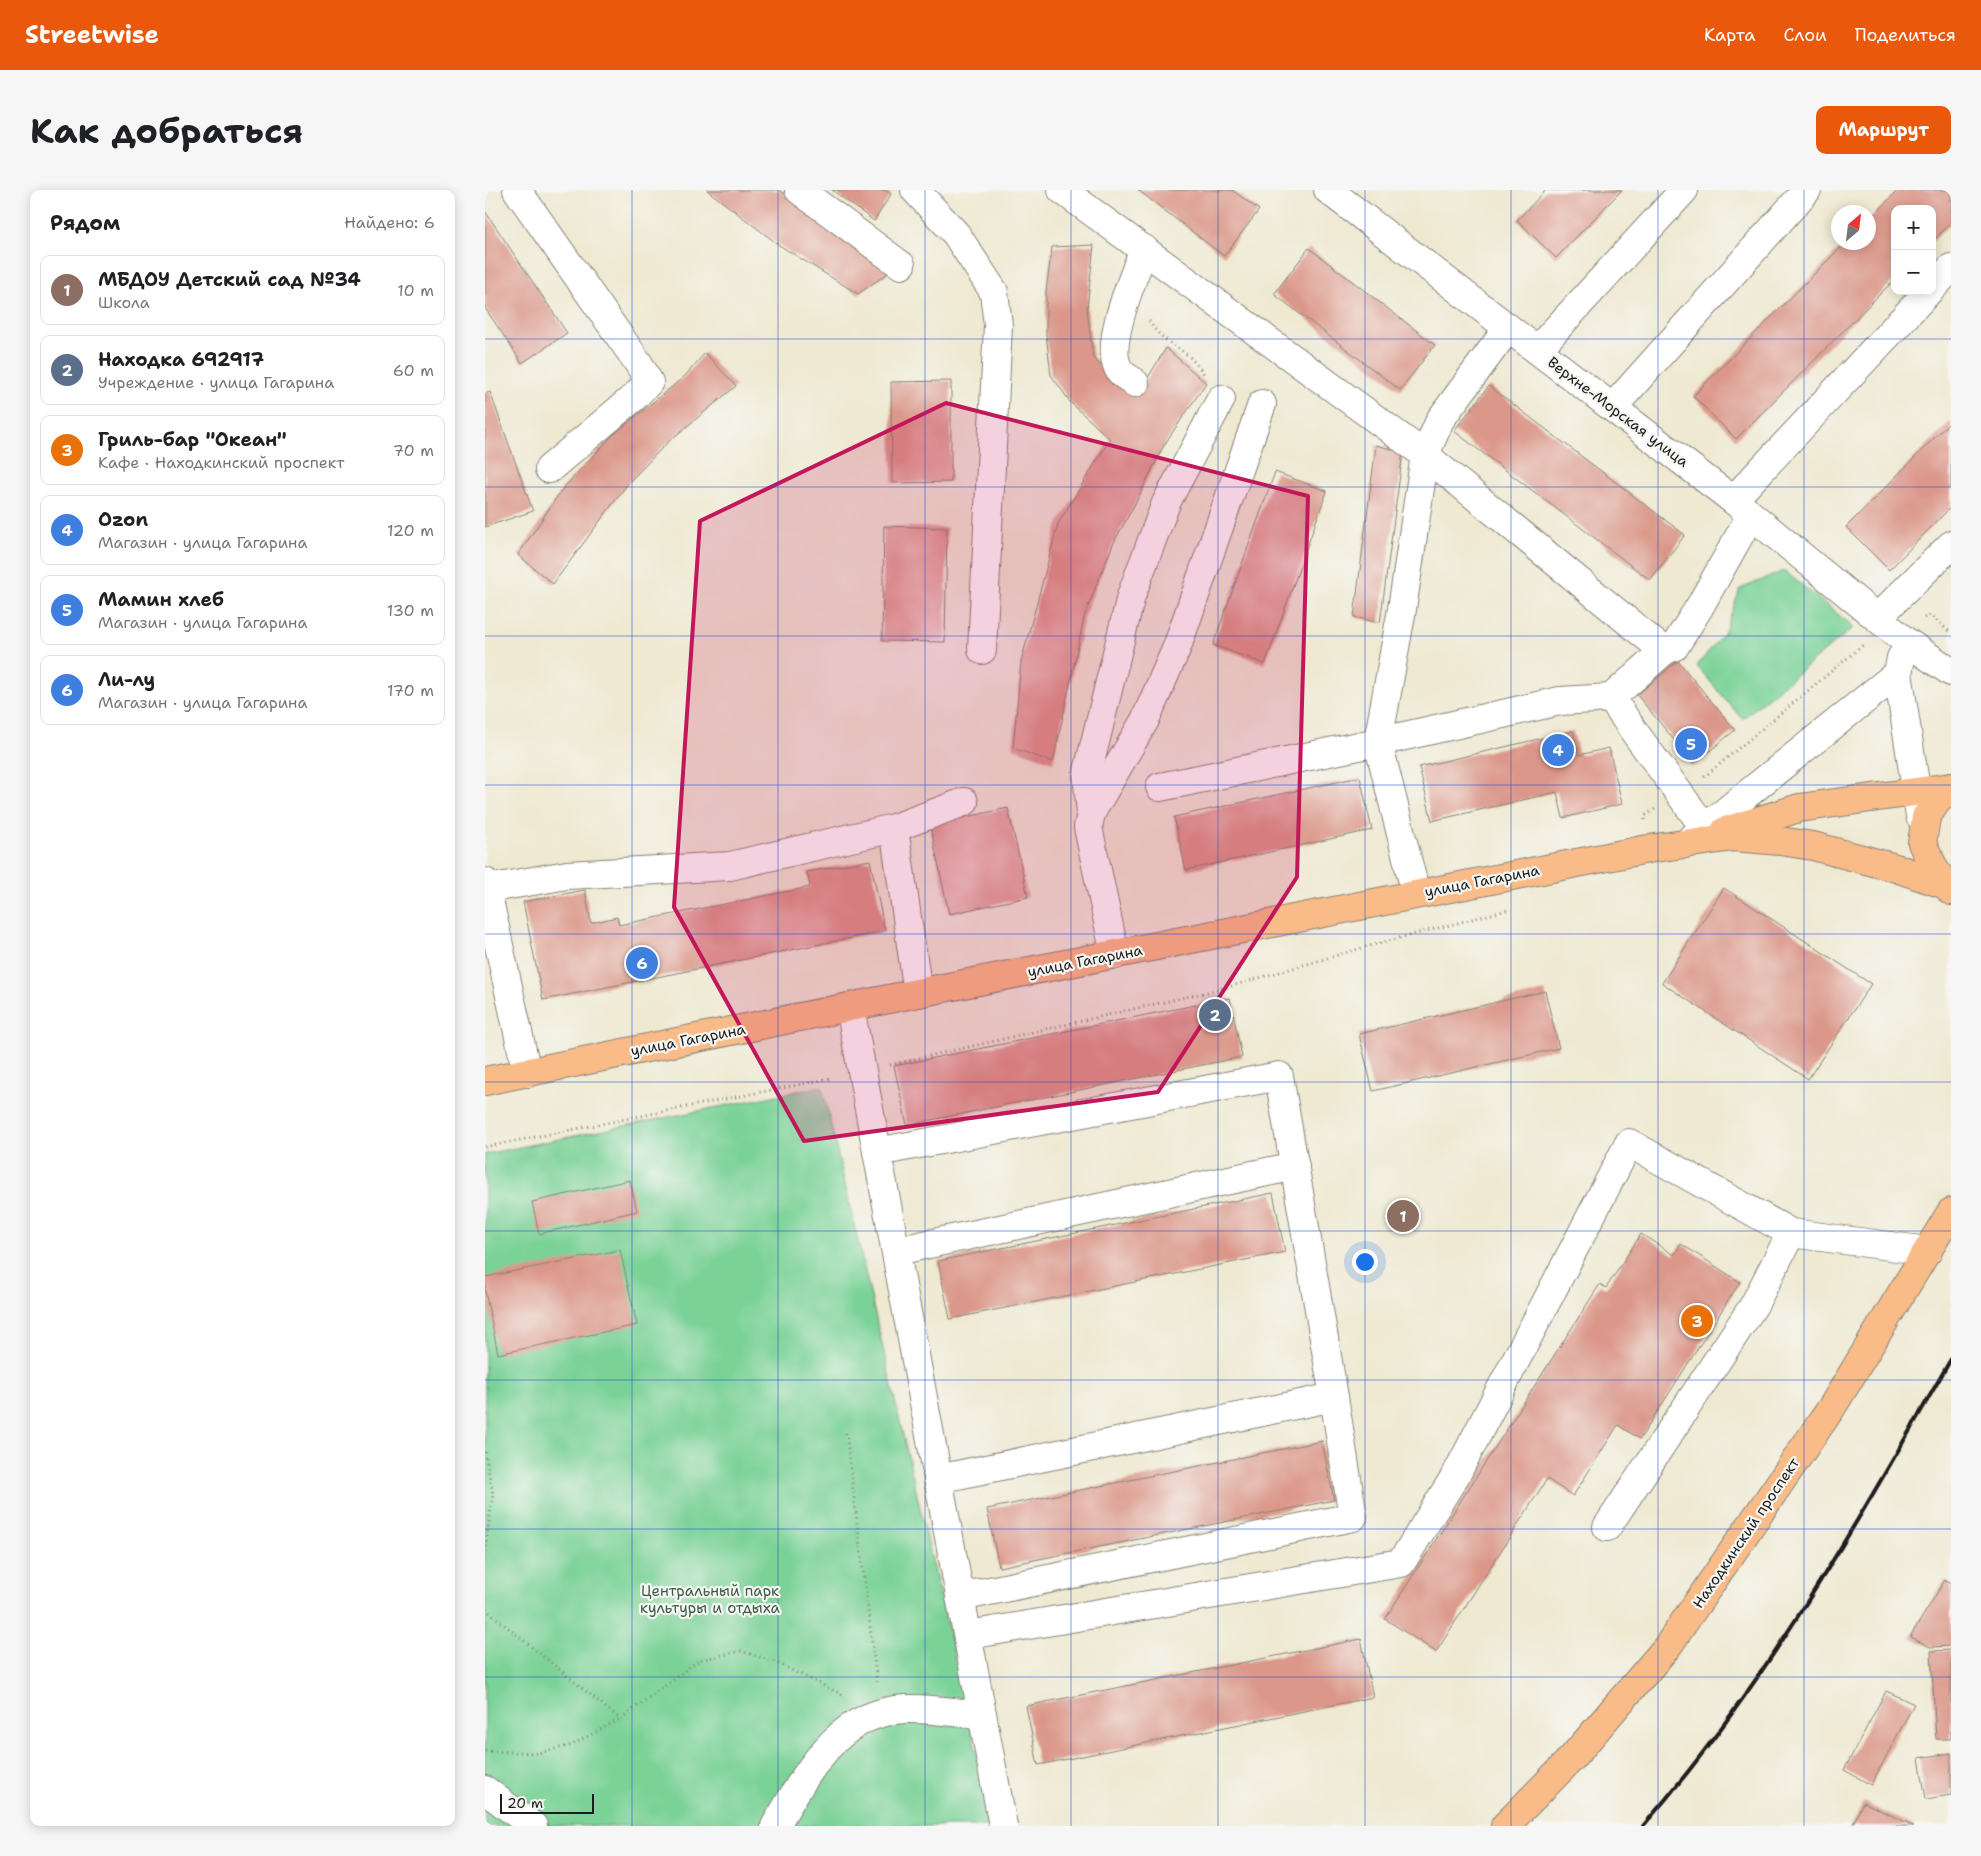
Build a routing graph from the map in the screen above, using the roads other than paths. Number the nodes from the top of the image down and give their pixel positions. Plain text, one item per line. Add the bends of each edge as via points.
1 (517, 190) edge
2 (799, 190) edge
3 (915, 190) edge
4 (1062, 190) edge
5 (1684, 190) edge
6 (1807, 190) edge
7 (1339, 193) edge
8 (1144, 249) junction
9 (901, 265) dead end
10 (1951, 268) edge
11 (1936, 284) edge
12 (1926, 295) edge
13 (1508, 328) junction
14 (1537, 350) junction
15 (1135, 383) dead end
16 (1221, 398) road end
17 (1262, 404) dead end
18 (1613, 407) junction
19 (1425, 455) junction
20 (549, 469) dead end
21 (1742, 508) junction
22 (1951, 545) edge
23 (1878, 617) junction
24 (1904, 640) junction
25 (982, 650) dead end
26 (1664, 650) junction
27 (1951, 672) edge
28 (1898, 673) junction
29 (1611, 698) junction
30 (1378, 742) junction
31 (1160, 787) dead end
32 (1951, 787) edge
33 (1917, 793) junction
34 (1951, 793) edge
35 (964, 802) dead end
36 (1091, 813) junction
37 (894, 828) junction
38 (1695, 835) junction
39 (1923, 843) junction
40 (486, 886) edge
41 (1949, 888) edge
42 (1416, 894) junction
43 (1115, 955) junction
44 (918, 993) junction
45 (850, 1007) junction
46 (527, 1073) junction
47 (485, 1079) edge
48 (877, 1152) junction
49 (1295, 1166) junction
50 (1951, 1212) edge
51 (1791, 1233) junction
52 (1928, 1251) junction
53 (896, 1252) junction
54 (1334, 1397) junction
55 (938, 1479) junction
56 (1607, 1528) dead end
57 (960, 1597) junction
58 (968, 1635) junction
59 (982, 1715) junction
60 (485, 1790) edge
61 (533, 1826) edge
62 (775, 1826) edge
63 (1003, 1826) edge
64 (1505, 1826) edge

1 - 20 street via 649,382
2 - 9 street
3 - 25 street via 957,234 994,292 997,325
4 - 8 street
5 - 14 street
6 - 18 street
7 - 13 street, Верхне-Морская улица
8 - 15 street via 1116,331 1113,354 1120,372
8 - 19 street
10 - 11 street
12 - 21 street
13 - 14 street, Верхне-Морская улица
13 - 19 street via 1440,420
14 - 18 street, Верхне-Морская улица
16 - 36 street via 1166,503 1131,596 1087,774
17 - 36 street via 1177,647 1145,720
18 - 21 street, Верхне-Морская улица
19 - 26 street
19 - 30 street
21 - 23 street, Верхне-Морская улица
21 - 26 street via 1700,606 1675,646
22 - 23 street
23 - 24 street, Верхне-Морская улица
24 - 27 street, Верхне-Морская улица
24 - 28 street
26 - 29 street
28 - 33 street
28 - 38 street
29 - 30 street via 1560,701
29 - 38 street via 1638,737
30 - 31 street
30 - 42 street
32 - 33 main road, улица Гагарина
33 - 38 main road, улица Гагарина via 1799,808
33 - 39 street
34 - 39 main road via 1940,798 1926,817
35 - 37 street
36 - 43 street via 1088,827
37 - 40 street via 730,866 567,875
37 - 44 street
38 - 41 main road, улица Гагарина via 1813,846 1895,868
38 - 42 main road, улица Гагарина via 1648,849
39 - 41 main road via 1935,870
40 - 46 street
42 - 43 main road, улица Гагарина
43 - 44 main road, улица Гагарина
44 - 45 main road, улица Гагарина
45 - 46 main road, улица Гагарина
45 - 48 street
46 - 47 main road, улица Гагарина
48 - 49 street via 1279,1076
48 - 53 street
49 - 53 street
49 - 54 street
50 - 52 main road, Находкинский проспект
51 - 52 street
51 - 56 street via 1754,1305
51 - 58 street via 1629,1144 1457,1473 1401,1563
52 - 64 main road, Находкинский проспект via 1832,1407 1667,1647 1571,1758
53 - 55 street
54 - 55 street
54 - 57 street via 1353,1516
55 - 57 street
57 - 58 street
58 - 59 street
59 - 62 street via 903,1709 858,1722 842,1732 808,1774
59 - 63 street
60 - 61 street

